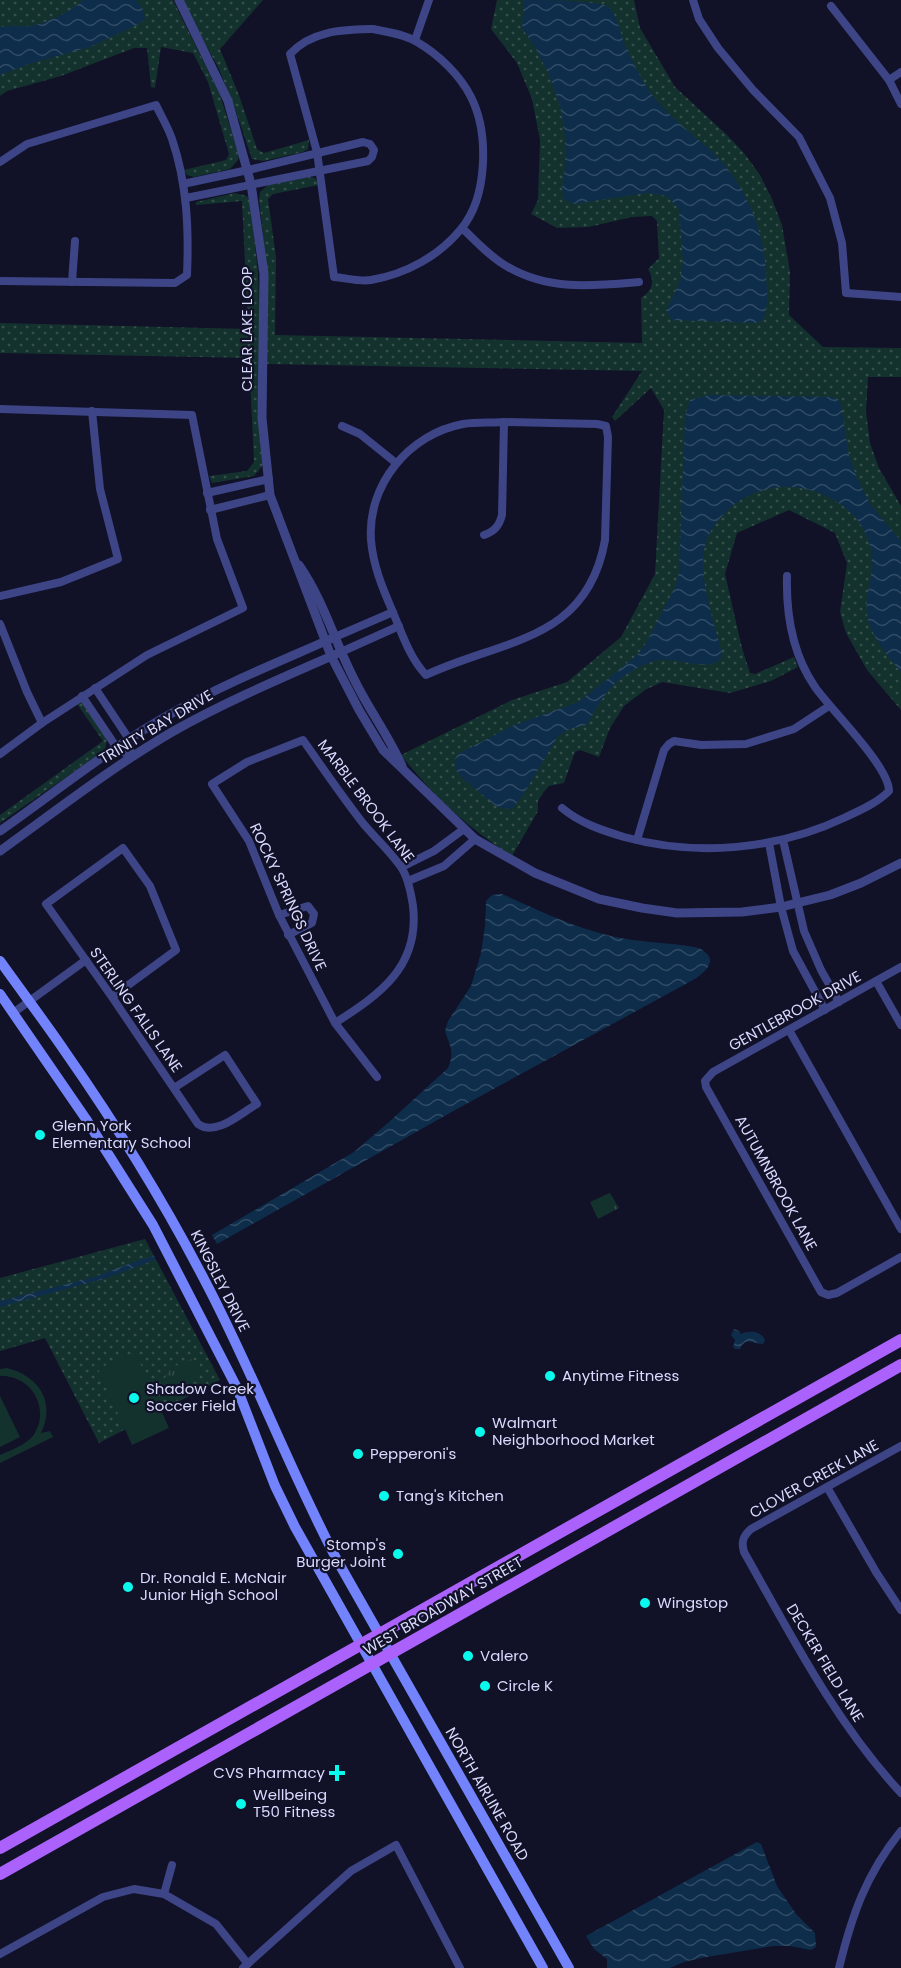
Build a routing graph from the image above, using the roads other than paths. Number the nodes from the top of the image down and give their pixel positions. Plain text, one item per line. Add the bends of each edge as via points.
1 (179, 0) edge
2 (429, 0) edge
3 (693, 0) edge
4 (831, 6) dead end
5 (415, 40) junction
6 (901, 72) edge
7 (889, 80) junction
8 (901, 104) edge
9 (317, 152) junction
10 (0, 162) edge
11 (282, 162) junction
12 (248, 170) junction
13 (321, 171) junction
14 (285, 177) junction
15 (183, 184) junction
16 (251, 184) junction
17 (186, 198) junction
18 (462, 228) junction
19 (75, 241) dead end
20 (0, 281) edge
21 (72, 282) junction
22 (639, 282) dead end
23 (901, 297) edge
24 (0, 410) edge
25 (92, 411) junction
26 (504, 422) junction
27 (342, 426) dead end
28 (396, 463) junction
29 (269, 478) junction
30 (207, 493) junction
31 (270, 495) junction
32 (210, 510) junction
33 (484, 535) dead end
34 (296, 559) junction
35 (787, 576) dead end
36 (0, 596) edge
37 (393, 612) junction
38 (0, 624) edge
39 (399, 626) junction
40 (335, 637) junction
41 (325, 642) junction
42 (341, 652) junction
43 (331, 656) junction
44 (95, 688) junction
45 (82, 696) junction
46 (829, 706) junction
47 (42, 723) junction
48 (129, 739) junction
49 (303, 740) joint
50 (117, 748) junction
51 (0, 754) edge
52 (131, 757) junction
53 (403, 768) junction
54 (562, 808) dead end
55 (465, 829) junction
56 (0, 831) edge
57 (475, 839) junction
58 (637, 840) junction
59 (783, 840) junction
60 (769, 843) junction
61 (0, 851) edge
62 (901, 863) edge
63 (402, 867) junction
64 (408, 881) junction
65 (796, 904) junction
66 (781, 907) junction
67 (279, 915) junction
68 (288, 935) junction
69 (86, 960) junction
70 (0, 961) edge
71 (901, 968) edge
72 (876, 981) junction
73 (0, 994) edge
74 (112, 997) junction
75 (29, 1002) junction
76 (839, 1002) junction
77 (825, 1010) junction
78 (14, 1013) junction
79 (335, 1023) junction
80 (901, 1025) edge
81 (789, 1030) junction
82 (377, 1077) dead end
83 (705, 1081) joint
84 (174, 1088) junction
85 (103, 1108) junction
86 (86, 1119) junction
87 (170, 1216) junction
88 (153, 1225) junction
89 (901, 1229) edge
90 (901, 1257) edge
91 (901, 1340) edge
92 (901, 1365) edge
93 (253, 1380) junction
94 (237, 1388) junction
95 (901, 1446) edge
96 (827, 1487) junction
97 (743, 1538) joint
98 (901, 1610) edge
99 (378, 1636) junction
100 (362, 1645) junction
101 (389, 1654) junction
102 (373, 1664) junction
103 (287, 1687) junction
104 (245, 1735) junction
105 (901, 1793) edge
106 (901, 1831) edge
107 (0, 1848) edge
108 (172, 1865) dead end
109 (0, 1874) edge
110 (519, 1882) junction
111 (501, 1893) junction
112 (164, 1894) junction
113 (0, 1954) edge
114 (246, 1966) edge
115 (460, 1968) edge
116 (543, 1968) edge
117 (569, 1968) edge
118 (839, 1968) edge

1 - 12 street, CLEAR LAKE LOOP via 228,101
2 - 5 street
3 - 23 street via 699,19 718,48 799,137 830,198 842,243 846,293
4 - 7 street
5 - 9 street via 373,29 337,30 300,44 290,54
5 - 18 street via 457,76 471,97 483,136 483,172 476,200
6 - 7 street
7 - 8 street
9 - 11 street
9 - 13 street
9 - 13 street via 363,142 374,150 368,161
10 - 15 street via 27,144 156,105 172,138
11 - 12 street
11 - 14 street
12 - 15 street
12 - 16 street, CLEAR LAKE LOOP
13 - 14 street
13 - 18 street via 334,277 369,280 403,271 428,259
14 - 16 street
15 - 17 street
16 - 17 street
16 - 29 street, CLEAR LAKE LOOP via 264,274 262,418
17 - 21 street via 187,276 175,283
18 - 22 street via 507,267 534,279 572,286
19 - 21 street
20 - 21 street
24 - 25 street
25 - 30 street via 192,415
25 - 36 street via 100,489 118,559 61,582
26 - 28 street via 465,424 434,433
26 - 33 street via 502,515 494,531
26 - 39 street via 606,426 605,540 596,572 561,619 532,636 426,675 415,663
27 - 28 street via 360,434
28 - 37 street via 375,501 371,538 379,579
29 - 30 street
29 - 31 street, CLEAR LAKE LOOP
30 - 32 street
31 - 32 street
31 - 34 street, CLEAR LAKE LOOP
32 - 44 street via 243,608 147,655
34 - 40 street, CLEAR LAKE LOOP via 314,587
34 - 41 street, CLEAR LAKE LOOP
35 - 46 street via 786,597 793,638 807,674
37 - 39 street
37 - 40 street
38 - 47 street
39 - 42 street
40 - 41 street, TRINITY BAY DRIVE
40 - 42 street, CLEAR LAKE LOOP
41 - 43 street, CLEAR LAKE LOOP
41 - 48 street, TRINITY BAY DRIVE via 200,698
42 - 43 street, TRINITY BAY DRIVE
42 - 53 street, CLEAR LAKE LOOP
43 - 52 street, TRINITY BAY DRIVE via 224,704
43 - 53 street, CLEAR LAKE LOOP via 383,750
44 - 45 street
44 - 48 street
45 - 47 street
45 - 50 street
46 - 58 street via 794,729 746,744 669,744
46 - 59 street via 877,764 889,791 863,810
47 - 51 street
48 - 50 street, TRINITY BAY DRIVE
48 - 52 street
49 - 63 street, MARBLE BROOK LANE via 347,803
49 - 67 street, ROCKY SPRINGS DRIVE via 247,762 212,784 249,841
50 - 52 street
50 - 56 street, TRINITY BAY DRIVE
52 - 61 street, TRINITY BAY DRIVE
53 - 55 street, CLEAR LAKE LOOP
54 - 58 street via 584,822
55 - 57 street, CLEAR LAKE LOOP
55 - 63 street
57 - 64 street via 444,866
57 - 66 street, CLEAR LAKE LOOP via 535,873 599,899 677,913
58 - 60 street via 690,848
59 - 60 street
59 - 65 street
60 - 66 street
62 - 65 street via 861,883
63 - 64 street, MARBLE BROOK LANE
64 - 79 street, MARBLE BROOK LANE via 414,918 401,968 370,1000
65 - 66 street, CLEAR LAKE LOOP
65 - 76 street via 820,970
66 - 77 street via 793,951
67 - 68 street, ROCKY SPRINGS DRIVE
67 - 68 street via 308,906 314,915 312,923
68 - 79 street, ROCKY SPRINGS DRIVE
69 - 74 street, STERLING FALLS LANE
69 - 74 street, STERLING FALLS LANE via 46,904 123,848 153,893 176,950
69 - 75 street
70 - 75 main road, KINGSLEY DRIVE
71 - 72 street, GENTLEBROOK DRIVE
72 - 76 street, GENTLEBROOK DRIVE
72 - 80 street
73 - 78 main road
74 - 84 street, STERLING FALLS LANE
75 - 78 street
75 - 85 main road, KINGSLEY DRIVE
76 - 77 street, GENTLEBROOK DRIVE
77 - 81 street, GENTLEBROOK DRIVE
78 - 86 main road
79 - 82 street, ROCKY SPRINGS DRIVE
81 - 83 street, GENTLEBROOK DRIVE via 713,1072
81 - 89 street
83 - 90 street, AUTUMNBROOK LANE via 821,1292 837,1293
84 - 84 street, STERLING FALLS LANE via 196,1122 206,1129 217,1127 257,1104 225,1055
85 - 86 main road
85 - 87 main road, KINGSLEY DRIVE
86 - 88 main road
87 - 88 main road
87 - 93 main road, KINGSLEY DRIVE
88 - 94 main road
91 - 99 main road, WEST BROADWAY STREET
92 - 101 main road, WEST BROADWAY STREET
93 - 94 main road
93 - 99 main road, KINGSLEY DRIVE via 314,1517
94 - 100 main road via 285,1507
95 - 96 street, CLOVER CREEK LANE
96 - 97 street, CLOVER CREEK LANE via 751,1529
96 - 98 street
97 - 105 street, DECKER FIELD LANE via 744,1552 825,1694 879,1770
99 - 100 main road, WEST BROADWAY STREET
99 - 101 main road, NORTH AIRLINE ROAD
100 - 102 main road
100 - 103 main road, WEST BROADWAY STREET
101 - 102 main road, WEST BROADWAY STREET
101 - 110 main road, NORTH AIRLINE ROAD
102 - 104 main road, WEST BROADWAY STREET
102 - 111 main road
103 - 104 main road via 244,1719
103 - 107 main road, WEST BROADWAY STREET
104 - 109 main road, WEST BROADWAY STREET
106 - 118 street via 860,1896
108 - 112 street
110 - 111 main road
110 - 117 main road, NORTH AIRLINE ROAD
111 - 116 main road
112 - 113 street via 134,1889 103,1897
112 - 114 street via 216,1924
114 - 115 street via 351,1871 396,1845

